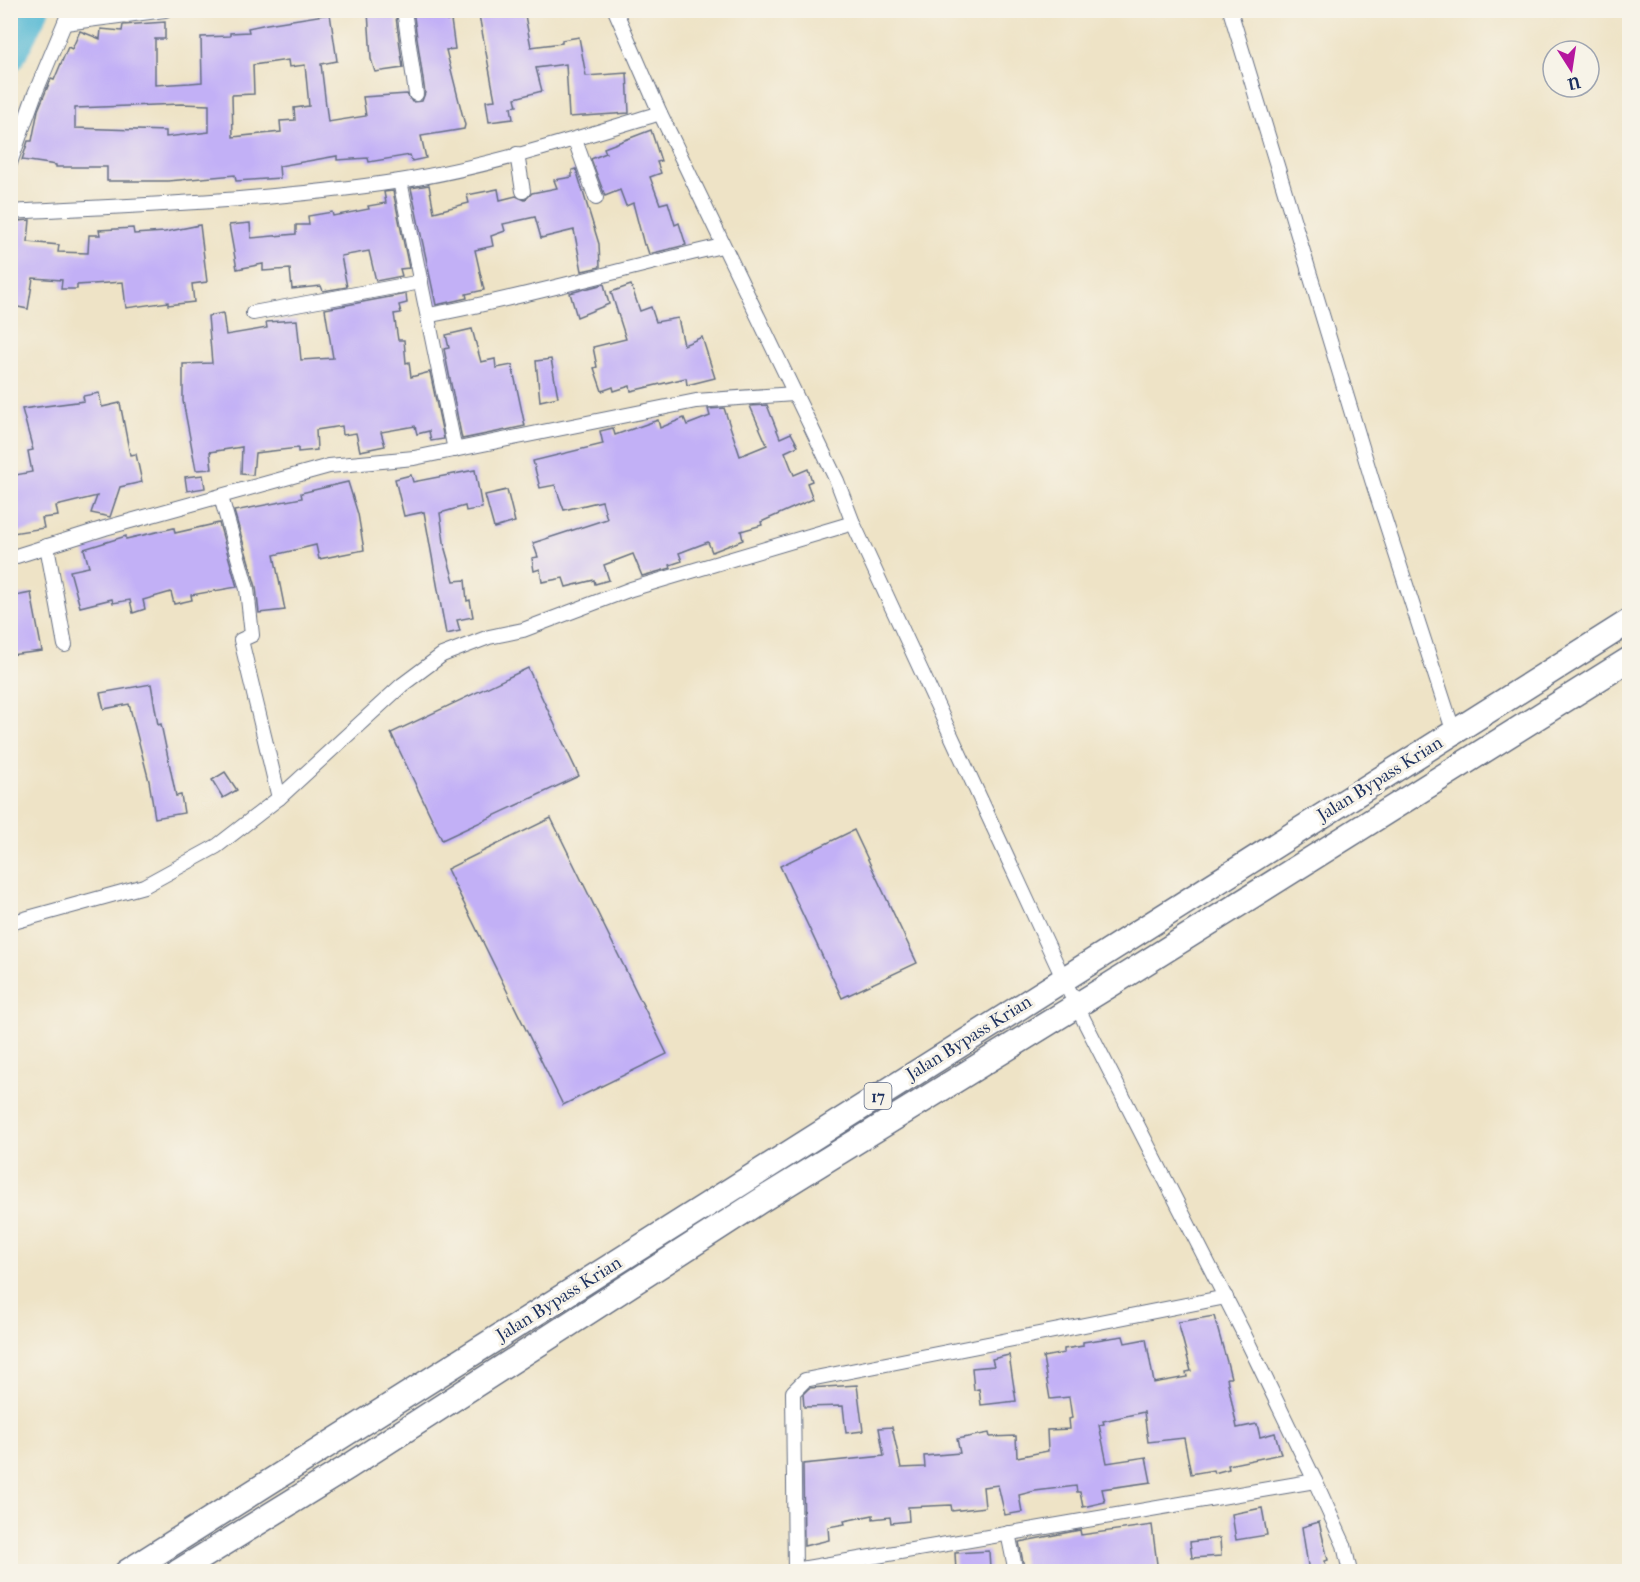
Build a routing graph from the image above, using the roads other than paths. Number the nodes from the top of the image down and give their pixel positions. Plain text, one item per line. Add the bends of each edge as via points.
1 (165, 10) edge
2 (404, 10) edge
3 (615, 10) edge
4 (1230, 10) edge
5 (67, 17) edge
6 (416, 94) dead end
7 (660, 113) junction
8 (574, 140) junction
9 (517, 154) junction
10 (10, 163) edge
11 (400, 181) junction
12 (523, 191) dead end
13 (596, 198) dead end
14 (10, 212) edge
15 (722, 246) junction
16 (421, 282) junction
17 (253, 313) dead end
18 (430, 315) junction
19 (794, 394) junction
20 (455, 450) junction
21 (221, 497) junction
22 (853, 523) junction
23 (47, 546) junction
24 (10, 558) edge
25 (1629, 621) edge
26 (65, 645) dead end
27 (1629, 659) edge
28 (1454, 733) junction
29 (279, 798) junction
30 (10, 923) edge
31 (1063, 978) junction
32 (1076, 1006) junction
33 (1226, 1297) junction
34 (1315, 1481) junction
35 (1008, 1533) junction
36 (795, 1571) edge
37 (127, 1572) edge
38 (178, 1572) edge
39 (1016, 1572) edge
40 (1350, 1572) edge

1 - 5 street
2 - 6 street
3 - 7 street
4 - 28 street via 1372,480
5 - 10 street
7 - 8 street
7 - 15 street
8 - 9 street
8 - 13 street
9 - 11 street
9 - 12 street
11 - 14 street via 280,195
11 - 16 street
15 - 18 street
15 - 19 street
16 - 17 street
16 - 18 street
18 - 20 street
19 - 20 street via 696,401
19 - 22 street
20 - 21 street via 329,466
21 - 23 street
21 - 29 street via 247,590 252,635 241,640
22 - 29 street via 632,589 442,655 402,686
22 - 31 street
23 - 24 street
23 - 26 street
25 - 28 highway, Jalan Bypass Krian / 17
27 - 32 highway, Jalan Bypass Krian / 17
28 - 31 highway, Jalan Bypass Krian / 17
29 - 30 street via 217,846 144,886
31 - 32 street
31 - 37 highway, Jalan Bypass Krian / 17
32 - 33 street
32 - 38 highway, Jalan Bypass Krian / 17 via 760,1201
33 - 34 street
33 - 36 street via 805,1380 793,1392
34 - 35 street
34 - 40 street via 1344,1545
35 - 36 street
35 - 39 street

